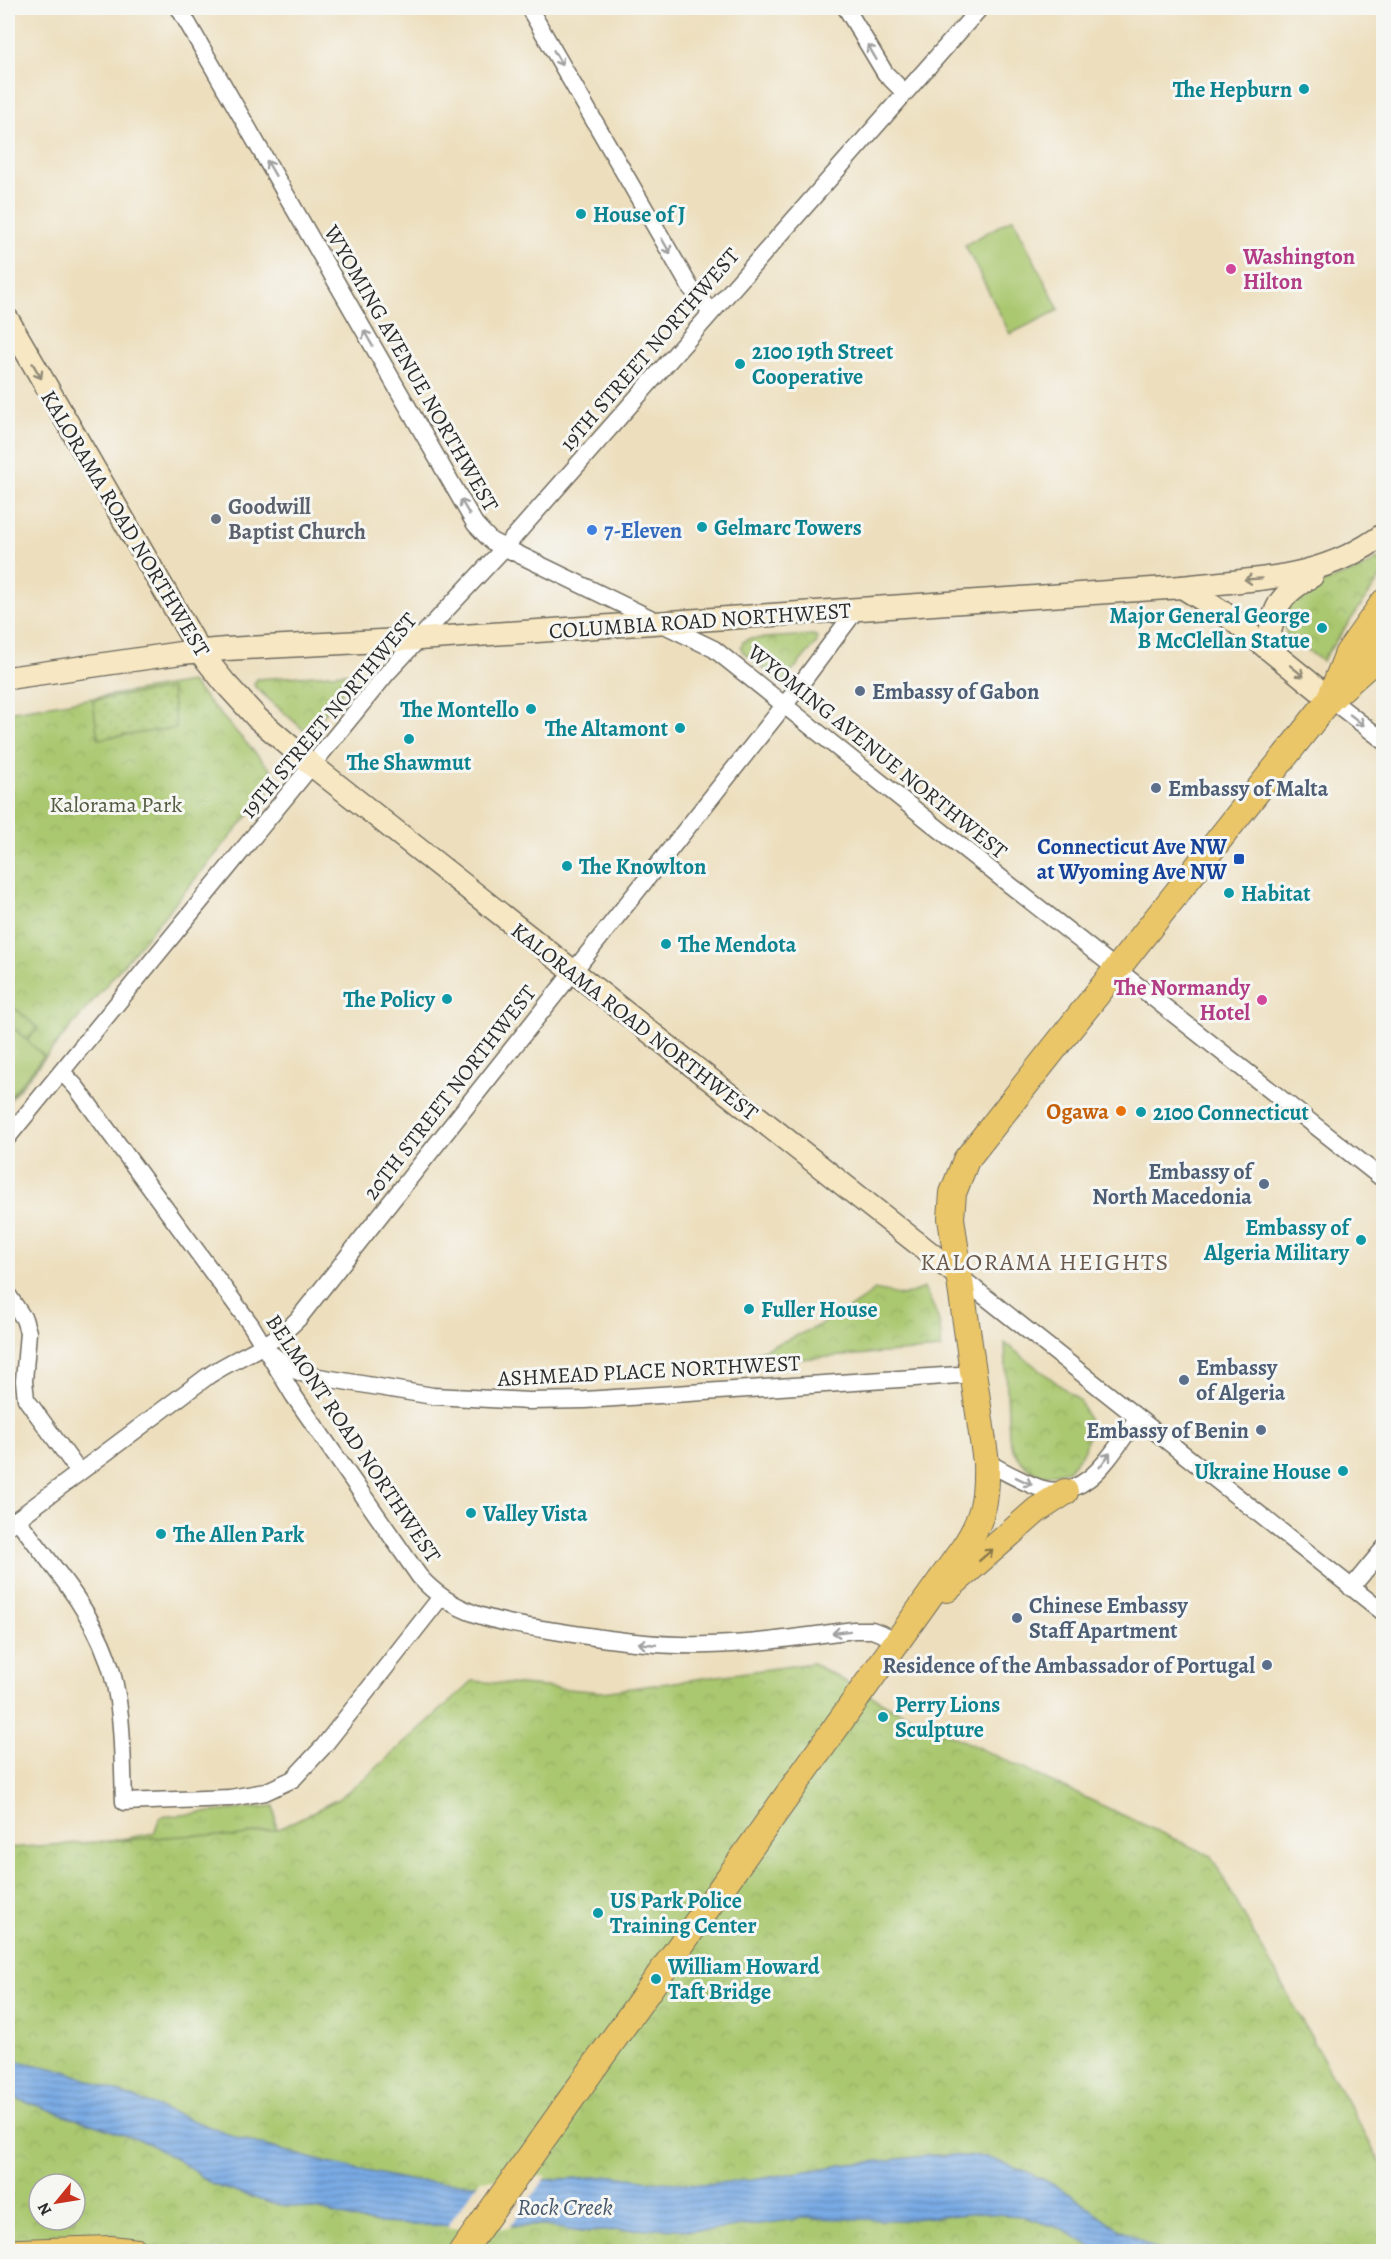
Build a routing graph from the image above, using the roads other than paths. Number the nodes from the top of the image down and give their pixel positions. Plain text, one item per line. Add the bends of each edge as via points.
1 (179, 8) edge
2 (529, 8) edge
3 (846, 8) edge
4 (980, 8) edge
5 (904, 92) junction
6 (711, 312) junction
7 (8, 320) edge
8 (1383, 534) edge
9 (505, 547) junction
10 (1331, 564) junction
11 (1182, 587) junction
12 (1383, 602) edge
13 (856, 610) junction
14 (659, 621) junction
15 (419, 639) junction
16 (1383, 645) edge
17 (1267, 648) junction
18 (200, 652) junction
19 (8, 678) edge
20 (1330, 699) junction
21 (784, 706) junction
22 (1383, 741) edge
23 (313, 766) junction
24 (1116, 969) junction
25 (573, 972) junction
26 (62, 1072) junction
27 (8, 1137) edge
28 (1383, 1180) edge
29 (959, 1276) junction
30 (8, 1296) edge
31 (264, 1346) junction
32 (974, 1374) junction
33 (1137, 1419) junction
34 (986, 1462) junction
35 (79, 1472) junction
36 (1065, 1492) junction
37 (12, 1523) edge
38 (1383, 1548) edge
39 (1351, 1588) junction
40 (441, 1596) junction
41 (1383, 1613) edge
42 (904, 1630) junction
43 (18, 2252) edge
44 (137, 2252) edge
45 (462, 2252) edge

9 -> 1 street, WYOMING AVENUE NORTHWEST via 475,525
2 -> 6 street via 690,287
5 -> 3 street via 885,73
4 - 5 street, 19TH STREET NORTHWEST
5 - 6 street, 19TH STREET NORTHWEST
6 - 9 street, 19TH STREET NORTHWEST
7 -> 18 main road, KALORAMA ROAD NORTHWEST
8 - 10 main road, COLUMBIA ROAD NORTHWEST
9 - 14 street, WYOMING AVENUE NORTHWEST
9 - 15 street, 19TH STREET NORTHWEST
10 -> 11 main road, COLUMBIA ROAD NORTHWEST via 1288,576
10 - 17 main road via 1282,597
11 - 13 main road, COLUMBIA ROAD NORTHWEST
11 - 17 main road via 1224,613
12 - 20 main road via 1348,653
13 - 14 main road, COLUMBIA ROAD NORTHWEST
13 - 21 street, 20TH STREET NORTHWEST
14 - 15 main road, COLUMBIA ROAD NORTHWEST
14 - 21 street, WYOMING AVENUE NORTHWEST via 714,649
15 - 18 main road, COLUMBIA ROAD NORTHWEST
15 - 23 street, 19TH STREET NORTHWEST
16 - 20 main road via 1367,666
17 -> 20 main road
18 - 19 main road, COLUMBIA ROAD NORTHWEST
18 - 23 main road, KALORAMA ROAD NORTHWEST via 257,718
20 -> 22 street
20 - 24 main road
21 - 24 street, WYOMING AVENUE NORTHWEST
21 - 25 street, 20TH STREET NORTHWEST
23 - 25 main road, KALORAMA ROAD NORTHWEST
23 - 26 street, 19TH STREET NORTHWEST
24 - 28 street, WYOMING AVENUE NORTHWEST
24 - 29 main road via 966,1160 951,1205
25 - 29 main road, KALORAMA ROAD NORTHWEST
25 - 31 street, 20TH STREET NORTHWEST via 298,1319
26 - 27 street, 19TH STREET NORTHWEST
26 - 31 street, BELMONT ROAD NORTHWEST
29 - 32 main road
29 - 33 street, KALORAMA ROAD NORTHWEST
30 - 35 street via 28,1332 26,1399
31 - 32 street, ASHMEAD PLACE NORTHWEST via 289,1368 307,1375 433,1396 496,1401 585,1400
31 - 35 street, 20TH STREET NORTHWEST via 218,1369
31 - 40 street, BELMONT ROAD NORTHWEST via 294,1396 419,1576
32 - 34 main road
36 -> 33 street via 1090,1479
33 - 39 street, KALORAMA ROAD NORTHWEST
34 -> 36 street via 1042,1489
34 - 42 main road via 985,1500 976,1528
35 - 37 street, 20TH STREET NORTHWEST
42 -> 36 main road via 1037,1510
37 - 40 street via 78,1602 107,1657 119,1711 124,1802 230,1798 275,1789 293,1779 323,1747
38 - 39 street
39 - 41 street, KALORAMA ROAD NORTHWEST
42 -> 40 street, BELMONT ROAD NORTHWEST via 854,1630 718,1645 632,1642 493,1621
42 - 45 main road
43 - 44 main road

